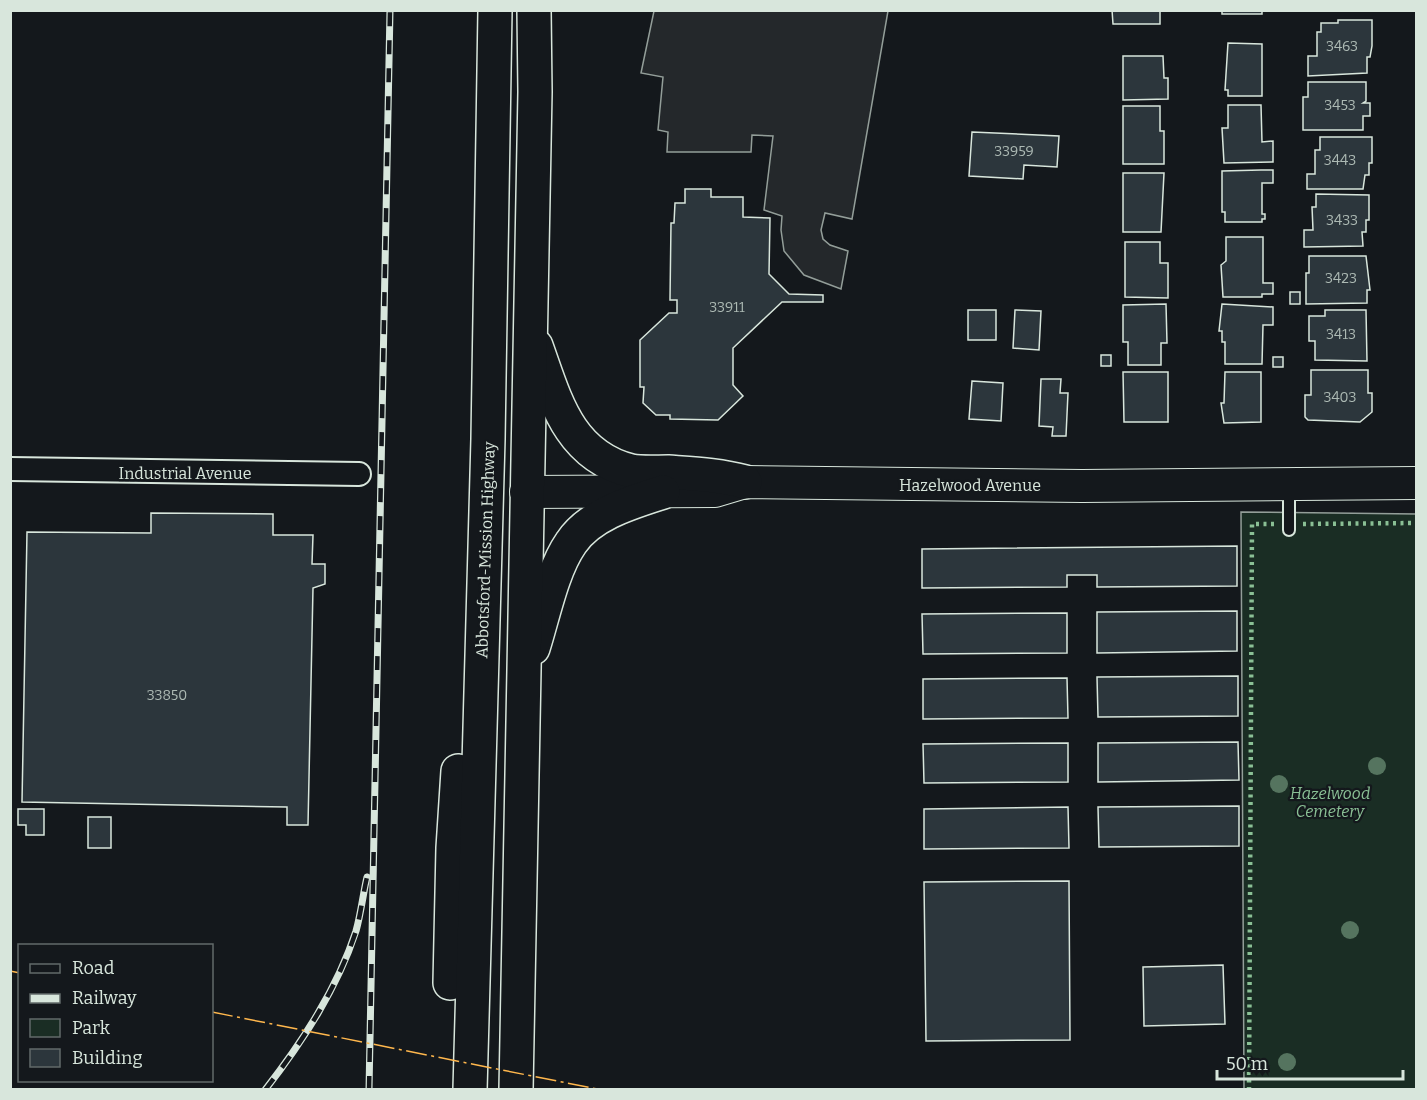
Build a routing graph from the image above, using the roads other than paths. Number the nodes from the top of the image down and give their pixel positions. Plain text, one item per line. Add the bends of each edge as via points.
1 (495, 10) edge
2 (534, 10) edge
3 (529, 326) junction
4 (488, 439) junction
5 (10, 469) edge
6 (359, 474) dead end
7 (745, 482) junction
8 (1416, 483) edge
9 (1289, 484) junction
10 (526, 492) junction
11 (663, 492) junction
12 (1289, 530) dead end
13 (482, 668) junction
14 (523, 682) junction
15 (448, 1089) edge
16 (470, 1089) edge
17 (516, 1089) edge

1 - 4 highway, Abbotsford-Mission Highway
2 - 3 highway
3 - 7 highway via 564,420 575,438 602,458 631,471 716,475
3 - 10 highway
4 - 10 highway via 498,467 517,488
4 - 13 highway, Abbotsford-Mission Highway
5 - 6 street, Industrial Avenue
7 - 9 street, Hazelwood Avenue
7 - 11 street, Hazelwood Avenue via 715,491
8 - 9 street, Hazelwood Avenue
9 - 12 lane
10 - 11 street, Hazelwood Avenue
10 - 14 highway
11 - 14 highway via 612,512 572,540 559,566
13 - 15 highway via 463,716 456,783
13 - 16 highway, Abbotsford-Mission Highway
14 - 17 highway

